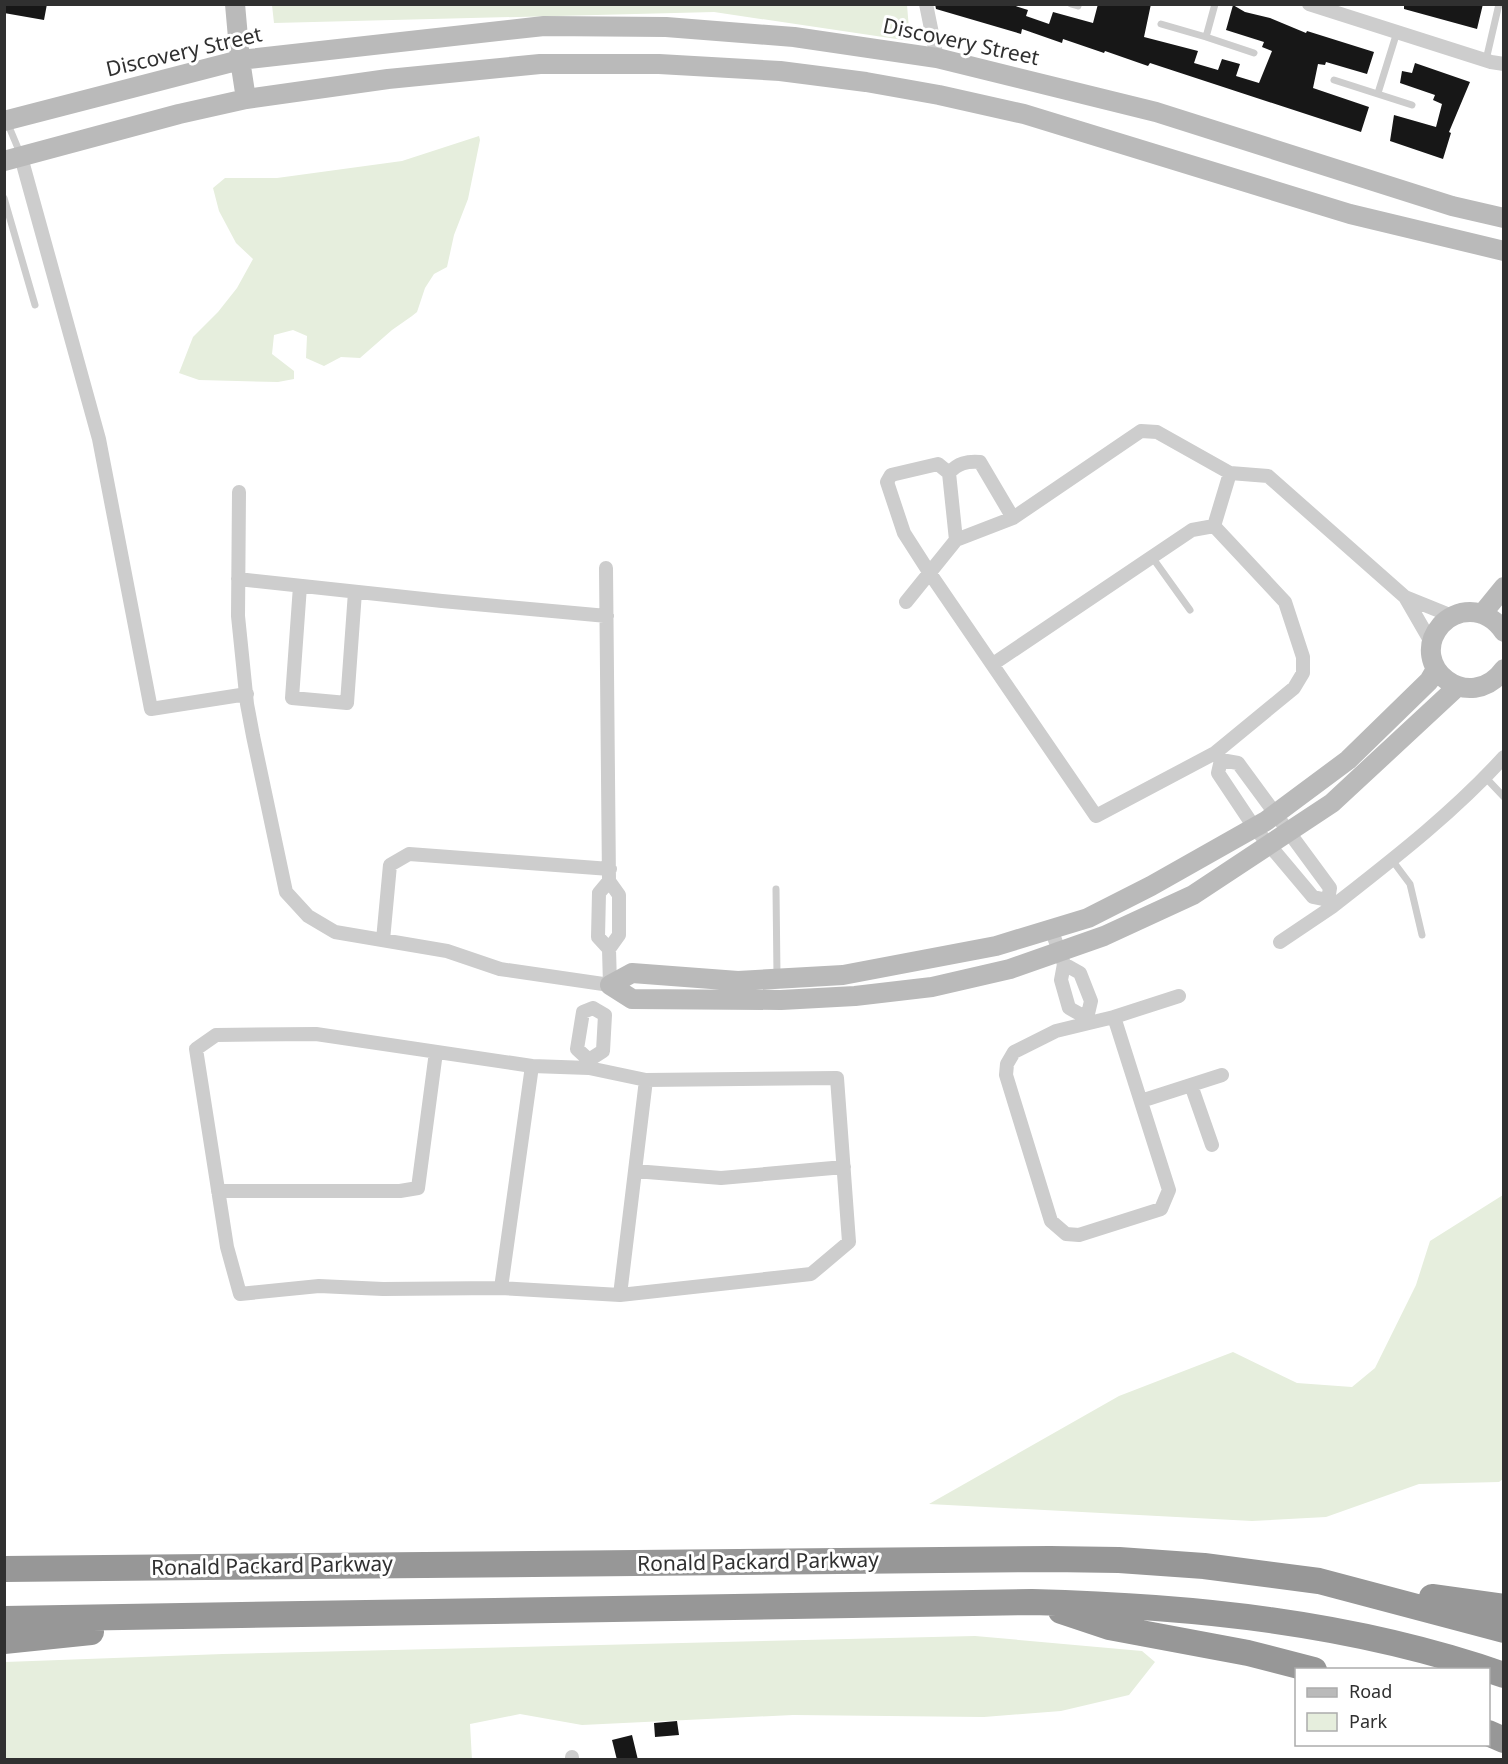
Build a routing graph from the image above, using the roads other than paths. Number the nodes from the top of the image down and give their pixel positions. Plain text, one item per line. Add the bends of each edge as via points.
1 (234, 4) edge
2 (926, 4) edge
3 (1215, 4) edge
4 (1309, 4) edge
5 (1499, 4) edge
6 (1329, 8) edge
7 (1161, 24) dead end
8 (1397, 32) junction
9 (1206, 37) junction
10 (1254, 53) dead end
11 (938, 58) junction
12 (240, 60) junction
13 (1486, 60) junction
14 (1503, 64) edge
15 (1334, 80) dead end
16 (1378, 93) junction
17 (246, 99) junction
18 (1412, 105) dead end
19 (5, 119) edge
20 (13, 159) edge
21 (4, 198) edge
22 (1503, 218) edge
23 (1503, 251) edge
24 (35, 305) dead end
25 (1230, 472) junction
26 (949, 473) junction
27 (239, 492) dead end
28 (1013, 518) junction
29 (1214, 526) junction
30 (956, 540) junction
31 (1152, 557) junction
32 (606, 567) dead end
33 (929, 572) junction
34 (238, 579) junction
35 (300, 586) junction
36 (1503, 587) edge
37 (355, 592) junction
38 (1405, 597) junction
39 (906, 602) dead end
40 (1190, 610) dead end
41 (1482, 614) junction
42 (607, 616) junction
43 (1452, 616) junction
44 (1502, 627) edge
45 (1431, 642) junction
46 (993, 664) junction
47 (1436, 669) junction
48 (1502, 675) edge
49 (1457, 687) junction
50 (247, 694) junction
51 (1218, 757) junction
52 (1503, 758) edge
53 (1485, 777) junction
54 (1503, 797) edge
55 (1276, 814) junction
56 (1254, 827) junction
57 (1289, 832) junction
58 (1270, 845) junction
59 (1392, 860) junction
60 (610, 875) junction
61 (776, 889) dead end
62 (1330, 903) junction
63 (1051, 929) junction
64 (1422, 935) dead end
65 (383, 940) junction
66 (1280, 942) dead end
67 (609, 949) junction
68 (1062, 958) junction
69 (777, 979) junction
70 (603, 984) junction
71 (1179, 996) dead end
72 (593, 1008) junction
73 (1114, 1017) junction
74 (1088, 1020) junction
75 (436, 1052) junction
76 (589, 1064) junction
77 (532, 1066) junction
78 (1222, 1075) dead end
79 (646, 1080) junction
80 (1191, 1085) junction
81 (1141, 1101) junction
82 (1212, 1145) dead end
83 (844, 1167) junction
84 (635, 1171) junction
85 (218, 1191) junction
86 (501, 1288) junction
87 (620, 1295) junction
88 (4, 1569) edge
89 (1319, 1581) junction
90 (1032, 1602) junction
91 (1503, 1607) edge
92 (259, 1615) junction
93 (4, 1619) edge
94 (1503, 1630) edge
95 (4, 1641) edge
96 (1306, 1668) edge
97 (1478, 1668) edge

1 - 12 main road
2 - 11 street
3 - 9 lane
4 - 6 street
5 - 13 lane
6 - 8 street
7 - 9 lane
8 - 13 street
8 - 16 lane
9 - 10 lane
11 - 12 main road, Discovery Street via 794,37 666,27 544,26
11 - 22 main road, Discovery Street via 1156,112 1452,206
12 - 17 main road
12 - 19 main road, Discovery Street
13 - 14 street
15 - 16 lane
16 - 18 lane
17 - 20 main road
17 - 23 main road via 388,79 540,64 659,64 780,71 939,94 1024,114 1350,213
19 - 20 lane
20 - 50 street via 99,439 152,708
21 - 24 lane
25 - 28 street via 1157,432 1141,431
25 - 29 street
25 - 38 street via 1268,476
26 - 28 street via 956,465 980,462
26 - 30 street
26 - 33 street via 938,464 891,475 887,482 904,533
27 - 34 street
28 - 30 street
29 - 31 street via 1192,530
29 - 51 street via 1285,602 1304,657 1303,673 1294,688
30 - 33 street
31 - 40 lane
31 - 46 street
32 - 42 street
33 - 39 street
33 - 46 street
34 - 35 street
34 - 50 street
35 - 37 street
35 - 37 street via 292,698 347,703
36 - 41 main road
37 - 42 street
38 - 43 street
38 - 45 street
41 - 43 main road
41 - 44 main road
42 - 60 street
43 - 45 main road
45 - 47 main road
46 - 51 street via 1096,816
47 - 49 main road
47 - 55 main road via 1348,760
48 - 49 main road via 1479,688
49 - 57 main road via 1332,803
50 - 65 street via 252,736 286,892 308,916 334,932
51 - 55 street via 1238,763
51 - 56 street via 1218,773
52 - 53 street
53 - 54 lane
53 - 59 street
55 - 56 main road
55 - 57 street
56 - 58 street
56 - 63 main road via 1109,908
57 - 58 main road
57 - 62 street via 1330,888
58 - 62 street via 1313,897
58 - 68 main road via 1193,895
59 - 62 street
59 - 64 lane via 1410,884
60 - 65 street via 409,854 390,864
60 - 67 street via 619,895 619,935
60 - 67 street via 599,894 598,937
61 - 69 lane
62 - 66 street
63 - 68 street
63 - 69 main road via 996,946 843,975
65 - 70 street via 447,951 500,969
67 - 70 street
68 - 70 main road via 932,987 855,996 781,1000 632,999
68 - 74 street via 1080,973 1091,1001
68 - 74 street via 1061,980 1069,1008
69 - 70 main road via 738,981 632,973
70 - 72 street
71 - 73 street
72 - 76 street via 583,1012 577,1049
72 - 76 street via 605,1015 603,1051
73 - 74 street
73 - 81 street
74 - 81 street via 1014,1052 1007,1065 1006,1075 1051,1221 1066,1234 1093,1232 1161,1209 1169,1190
75 - 77 street
75 - 85 street via 418,1188
75 - 85 street via 316,1034 216,1035 196,1049
76 - 77 street
76 - 79 street
77 - 86 street
78 - 80 street
79 - 83 street via 837,1078
79 - 84 street
80 - 81 street
80 - 82 street
83 - 84 street via 721,1178
83 - 87 street via 849,1242 811,1274
84 - 87 street
85 - 86 street via 240,1294 318,1286
86 - 87 street
88 - 89 highway, Ronald Packard Parkway via 1050,1559 1204,1566
89 - 91 highway
89 - 94 highway, Ronald Packard Parkway
90 - 92 highway
90 - 96 highway via 1110,1627
90 - 97 highway via 1182,1609 1254,1617 1379,1640
92 - 93 highway
92 - 95 highway

